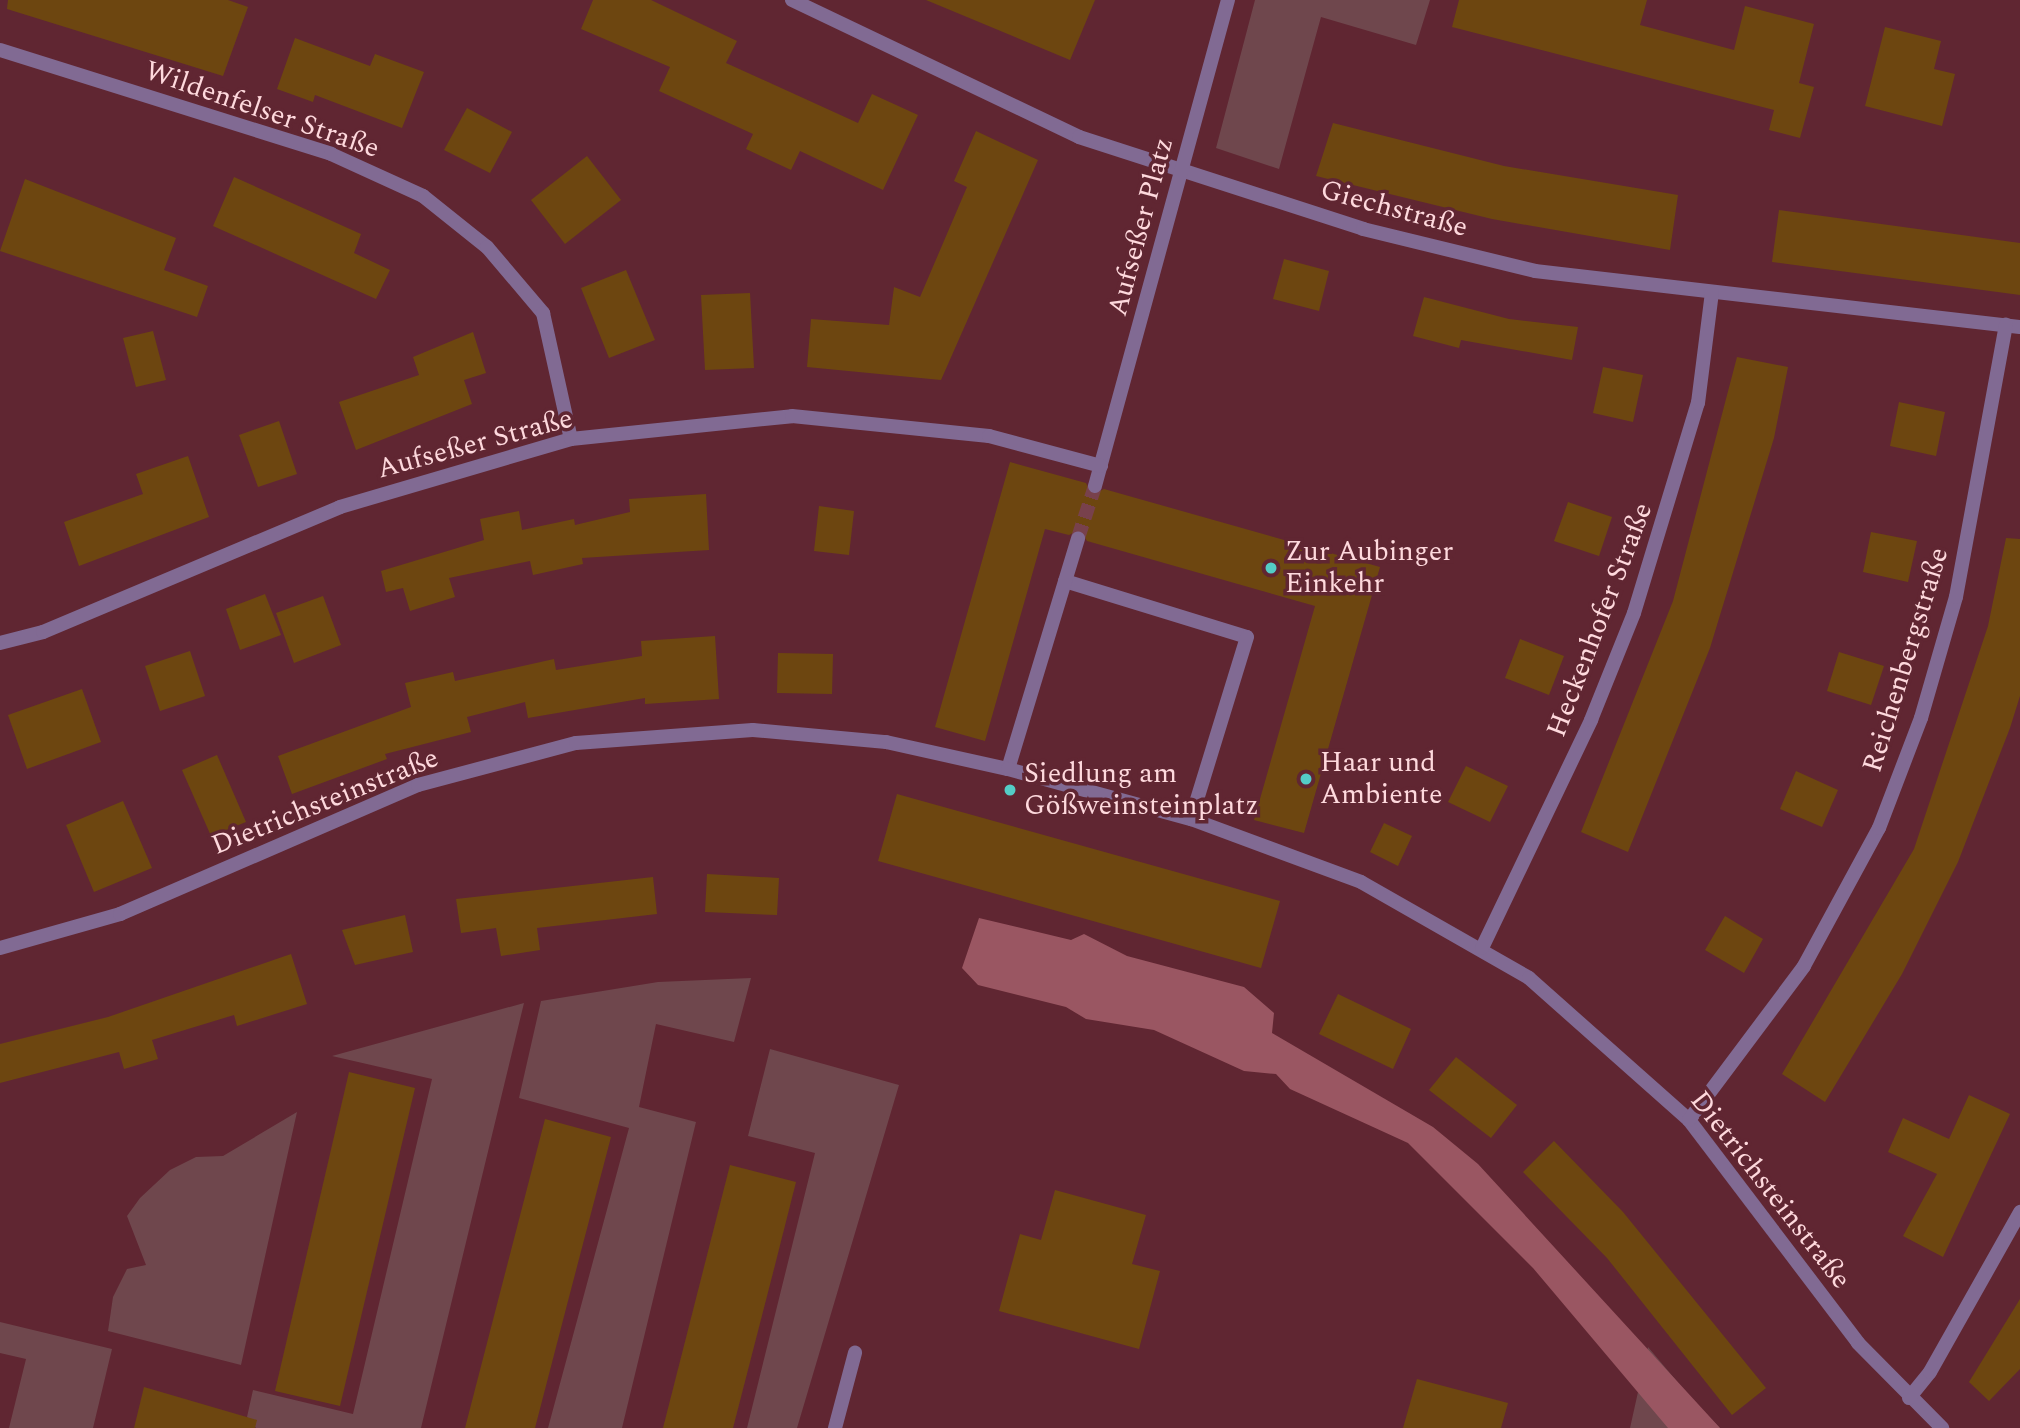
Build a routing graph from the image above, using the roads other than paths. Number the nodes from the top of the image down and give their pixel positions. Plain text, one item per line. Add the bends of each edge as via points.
1 (792, 0) edge
2 (1228, 0) edge
3 (0, 50) edge
4 (1181, 174) junction
5 (1712, 292) junction
6 (2013, 326) edge
7 (571, 439) junction
8 (1101, 466) junction
9 (1095, 486) tunnel mouth
10 (1078, 538) tunnel mouth
11 (1065, 581) junction
12 (0, 643) edge
13 (1008, 769) junction
14 (1191, 819) junction
15 (0, 948) edge
16 (1482, 948) junction
17 (1689, 1121) junction
18 (2020, 1212) edge
19 (855, 1353) dead end
20 (1909, 1398) junction
21 (835, 1428) edge
22 (1941, 1428) edge

1 - 4 street, Giechstraße via 1079,137
2 - 4 street, Aufseßer Platz
3 - 7 street, Wildenfelser Straße via 331,154 423,195 487,247 543,313
4 - 5 street, Giechstraße via 1363,229 1535,271
4 - 8 street, Aufseßer Platz
5 - 6 street, Giechstraße
5 - 16 street, Heckenhofer Straße via 1698,403 1634,613 1591,720
6 - 17 street, Reichenbergstraße via 1956,597 1921,718 1878,828 1804,966
7 - 8 street, Aufseßer Straße via 792,416 989,436
7 - 12 street, Aufseßer Straße via 340,506 43,632
8 - 9 street, Aufseßer Platz
10 - 11 street
11 - 13 street
11 - 14 street via 1247,637
13 - 14 street, Dietrichsteinstraße
13 - 15 street, Dietrichsteinstraße via 886,742 753,730 576,743 418,785 120,914
14 - 16 street, Dietrichsteinstraße via 1361,882
16 - 17 street, Dietrichsteinstraße via 1582,1020
17 - 20 street, Dietrichsteinstraße via 1858,1343
18 - 20 street via 1930,1373
19 - 21 street
20 - 22 street, Dietrichsteinstraße

